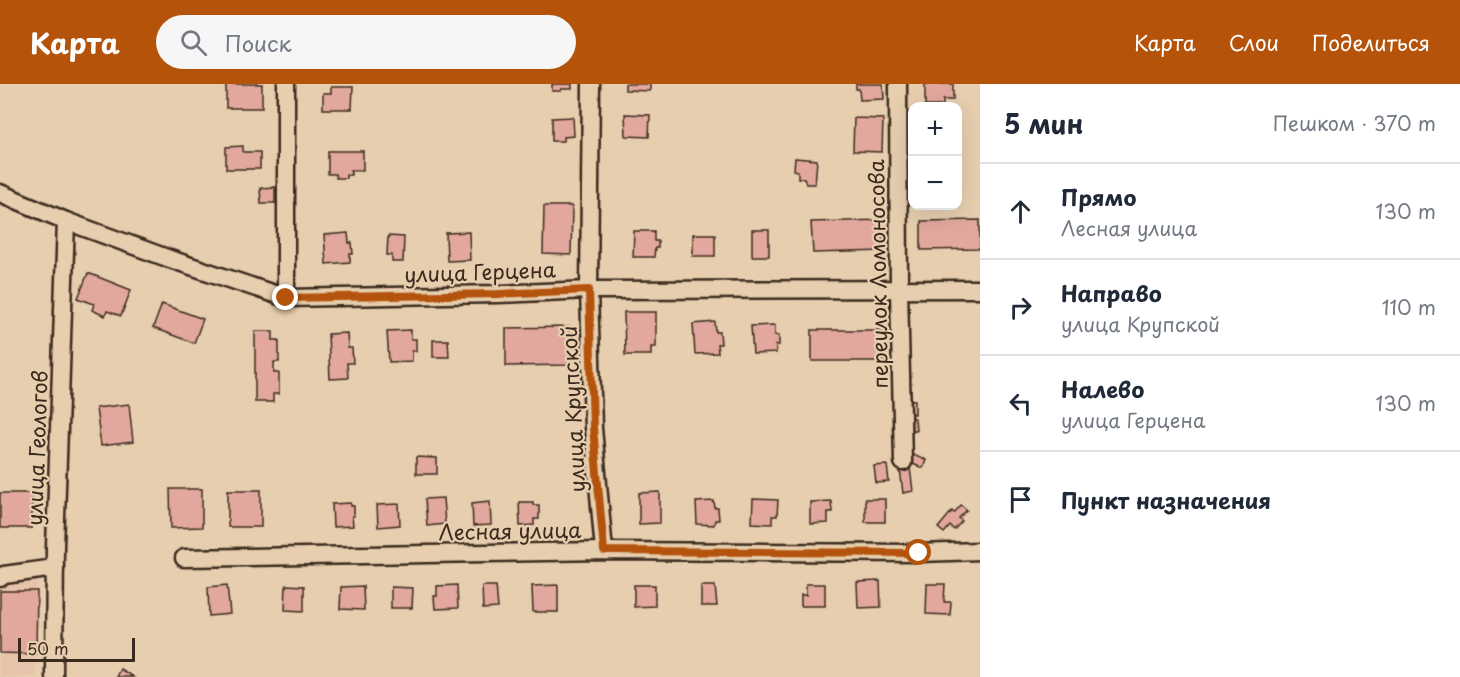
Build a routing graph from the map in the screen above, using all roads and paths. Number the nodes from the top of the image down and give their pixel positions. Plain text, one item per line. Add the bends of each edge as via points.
1 (286, 84) edge
2 (591, 84) edge
3 (898, 84) edge
4 (0, 193) edge
5 (66, 221) junction
6 (898, 289) junction
7 (980, 289) edge
8 (589, 290) junction
9 (286, 298) junction
10 (903, 462) dead end
11 (604, 551) junction
12 (980, 551) edge
13 (184, 558) dead end
14 (55, 568) junction
15 (0, 578) edge
16 (54, 677) edge

1 - 9 street
2 - 8 street, улица Крупской
3 - 6 street, переулок Ломоносова
4 - 5 street, улица Герцена
5 - 9 street, улица Герцена
5 - 14 street, улица Геологов
6 - 7 street, улица Герцена
6 - 8 street, улица Герцена
6 - 10 street, переулок Ломоносова
8 - 9 street, улица Герцена
8 - 11 street, улица Крупской via 593,428
11 - 12 street, Лесная улица
11 - 13 street, Лесная улица
14 - 15 street
14 - 16 street, улица Геологов

